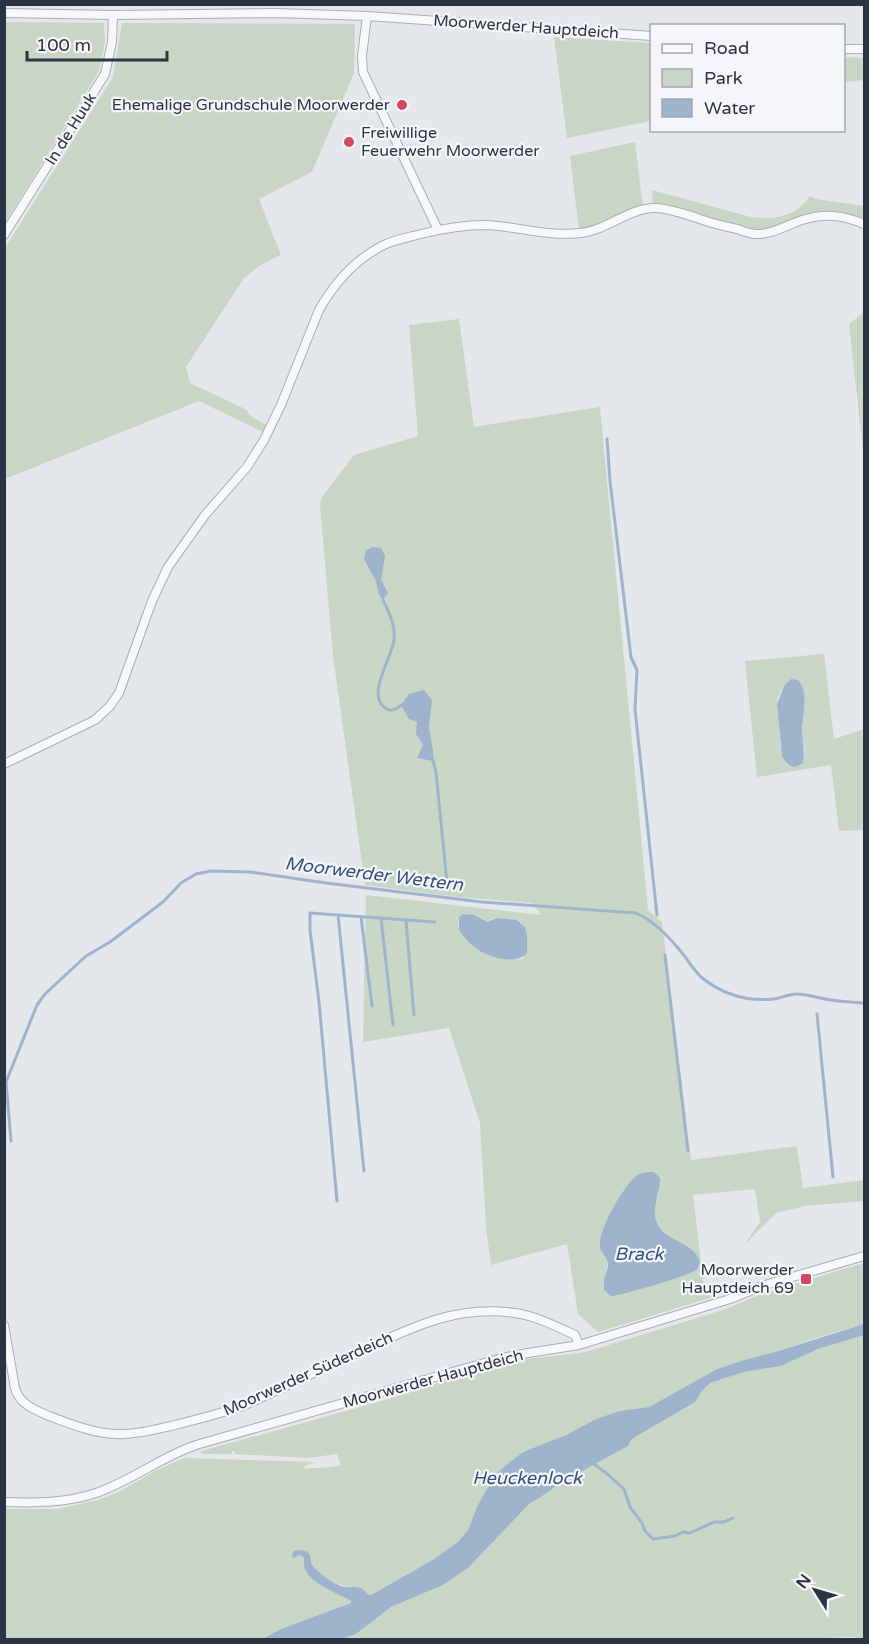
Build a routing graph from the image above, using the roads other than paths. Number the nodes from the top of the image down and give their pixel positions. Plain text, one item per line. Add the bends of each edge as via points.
1 (4, 13) edge
2 (113, 15) junction
3 (367, 16) junction
4 (650, 36) edge
5 (845, 49) edge
6 (864, 50) edge
7 (864, 224) edge
8 (438, 230) junction
9 (4, 235) edge
10 (4, 764) edge
11 (864, 1256) edge
12 (4, 1325) edge
13 (579, 1345) junction
14 (4, 1502) edge

1 - 2 street, Moorwerder Hauptdeich
2 - 3 street, Moorwerder Hauptdeich
2 - 9 street, In de Huuk via 105,74
3 - 4 street, Moorwerder Hauptdeich
3 - 8 street via 363,72
5 - 6 street
7 - 8 street via 847,217 824,215 754,234 654,208 581,233 483,225
8 - 10 street via 388,243 366,255 327,296 264,440 168,567 119,693 110,706 95,720
11 - 13 street, Moorwerder Hauptdeich
12 - 13 street, Moorwerder Süderdeich via 16,1393 22,1402 84,1429 117,1434 149,1431 243,1406 441,1317 497,1312 526,1315 575,1335
13 - 14 street, Moorwerder Hauptdeich via 502,1358 196,1445 95,1494 57,1502

